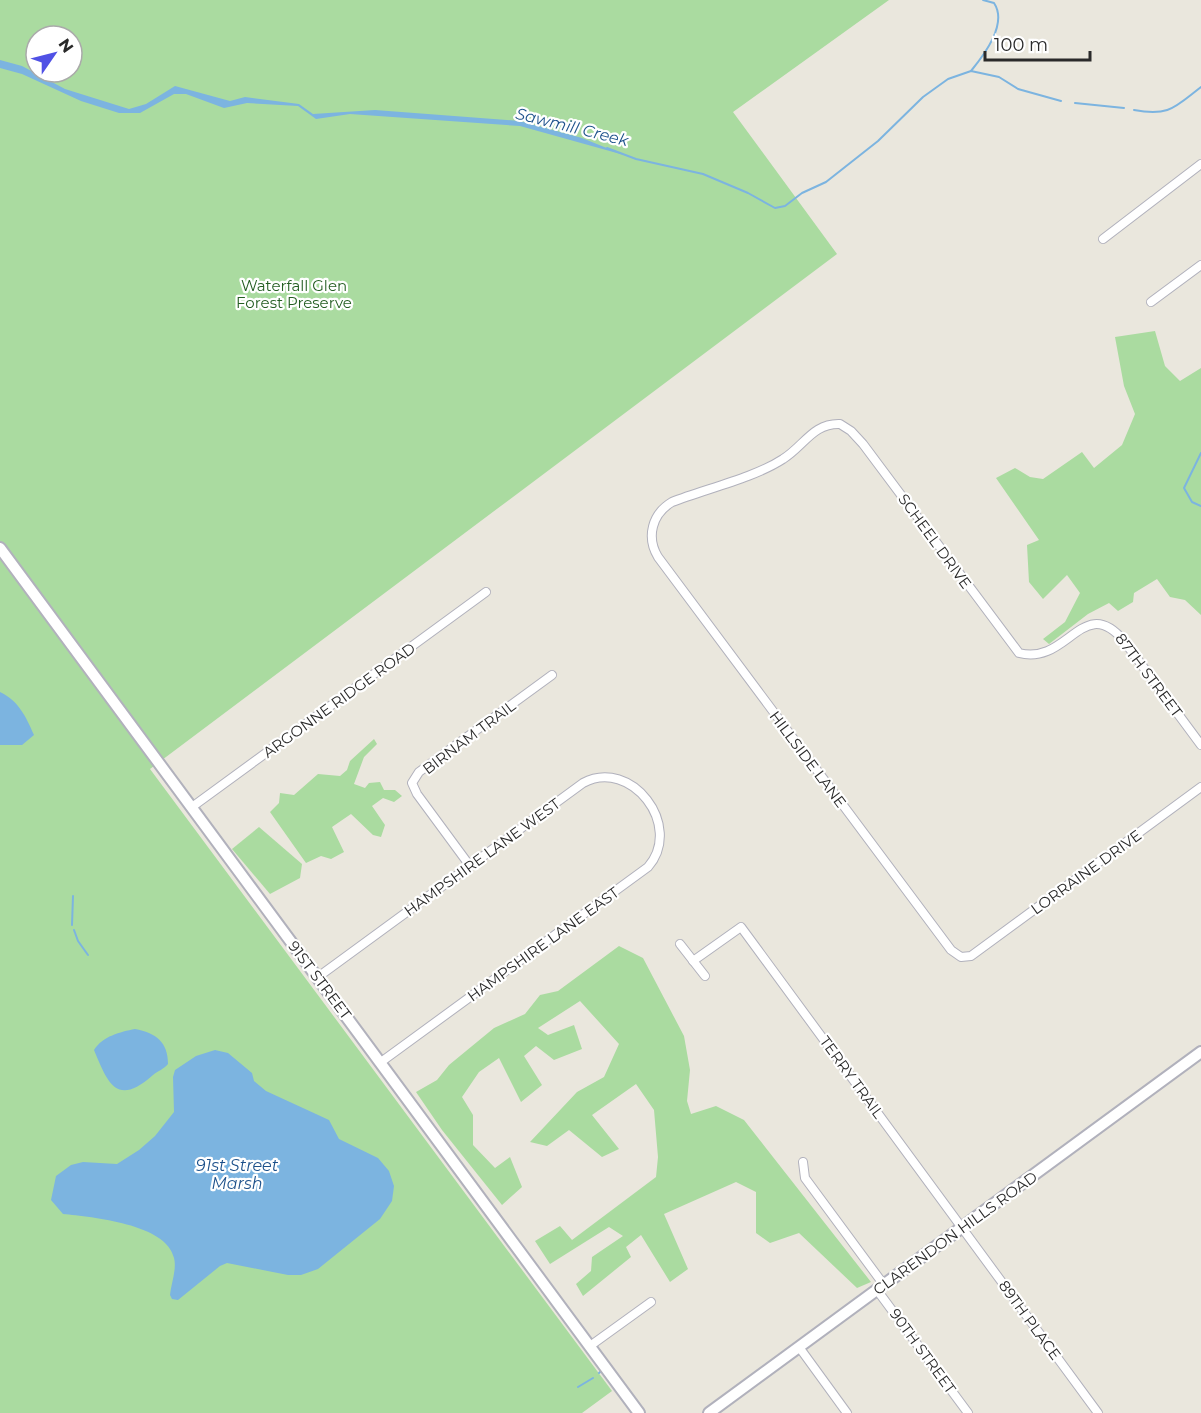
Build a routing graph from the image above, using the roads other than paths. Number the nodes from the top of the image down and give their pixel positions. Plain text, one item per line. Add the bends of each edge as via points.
1 (1201, 164) edge
2 (1103, 239) dead end
3 (1201, 265) edge
4 (1151, 302) dead end
5 (0, 548) edge
6 (654, 548) joint
7 (486, 592) dead end
8 (1086, 625) joint
9 (552, 675) dead end
10 (1201, 745) edge
11 (1201, 787) edge
12 (649, 805) joint
13 (192, 807) junction
14 (470, 866) junction
15 (680, 944) dead end
16 (971, 956) joint
17 (693, 961) junction
18 (705, 976) dead end
19 (318, 977) junction
20 (1201, 1052) edge
21 (381, 1062) junction
22 (803, 1162) dead end
23 (962, 1227) junction
24 (881, 1287) junction
25 (651, 1302) dead end
26 (590, 1346) junction
27 (799, 1347) junction
28 (712, 1412) edge
29 (639, 1413) edge
30 (847, 1413) edge
31 (968, 1413) edge
32 (1098, 1413) edge

1 - 2 street
3 - 4 street
5 - 13 main road, 91ST STREET
6 - 8 street, SCHEEL DRIVE via 652,529 667,506 770,467 797,449 817,428 840,424 863,444 1019,653 1029,656 1049,652
6 - 16 street, HILLSIDE LANE via 951,950 961,957
7 - 13 street, ARGONNE RIDGE ROAD
8 - 10 street, 87TH STREET via 1103,622 1114,629
9 - 14 street, BIRNAM TRAIL via 419,772 412,783
11 - 16 street, LORRAINE DRIVE
12 - 14 street, HAMPSHIRE LANE WEST via 627,782 614,777 594,778
12 - 21 street, HAMPSHIRE LANE EAST via 659,821 662,843 648,867
13 - 19 main road, 91ST STREET
14 - 19 street, HAMPSHIRE LANE WEST
15 - 17 street
17 - 18 street
17 - 23 street, TERRY TRAIL via 741,927
19 - 21 main road, 91ST STREET
20 - 23 main road, CLARENDON HILLS ROAD
21 - 26 main road, 91ST STREET
22 - 24 street, 90TH STREET via 805,1178
23 - 24 main road, CLARENDON HILLS ROAD
23 - 32 street, 89TH PLACE
24 - 27 main road, CLARENDON HILLS ROAD
24 - 31 street, 90TH STREET
25 - 26 street
26 - 29 main road, 91ST STREET
27 - 28 main road, CLARENDON HILLS ROAD
27 - 30 street

